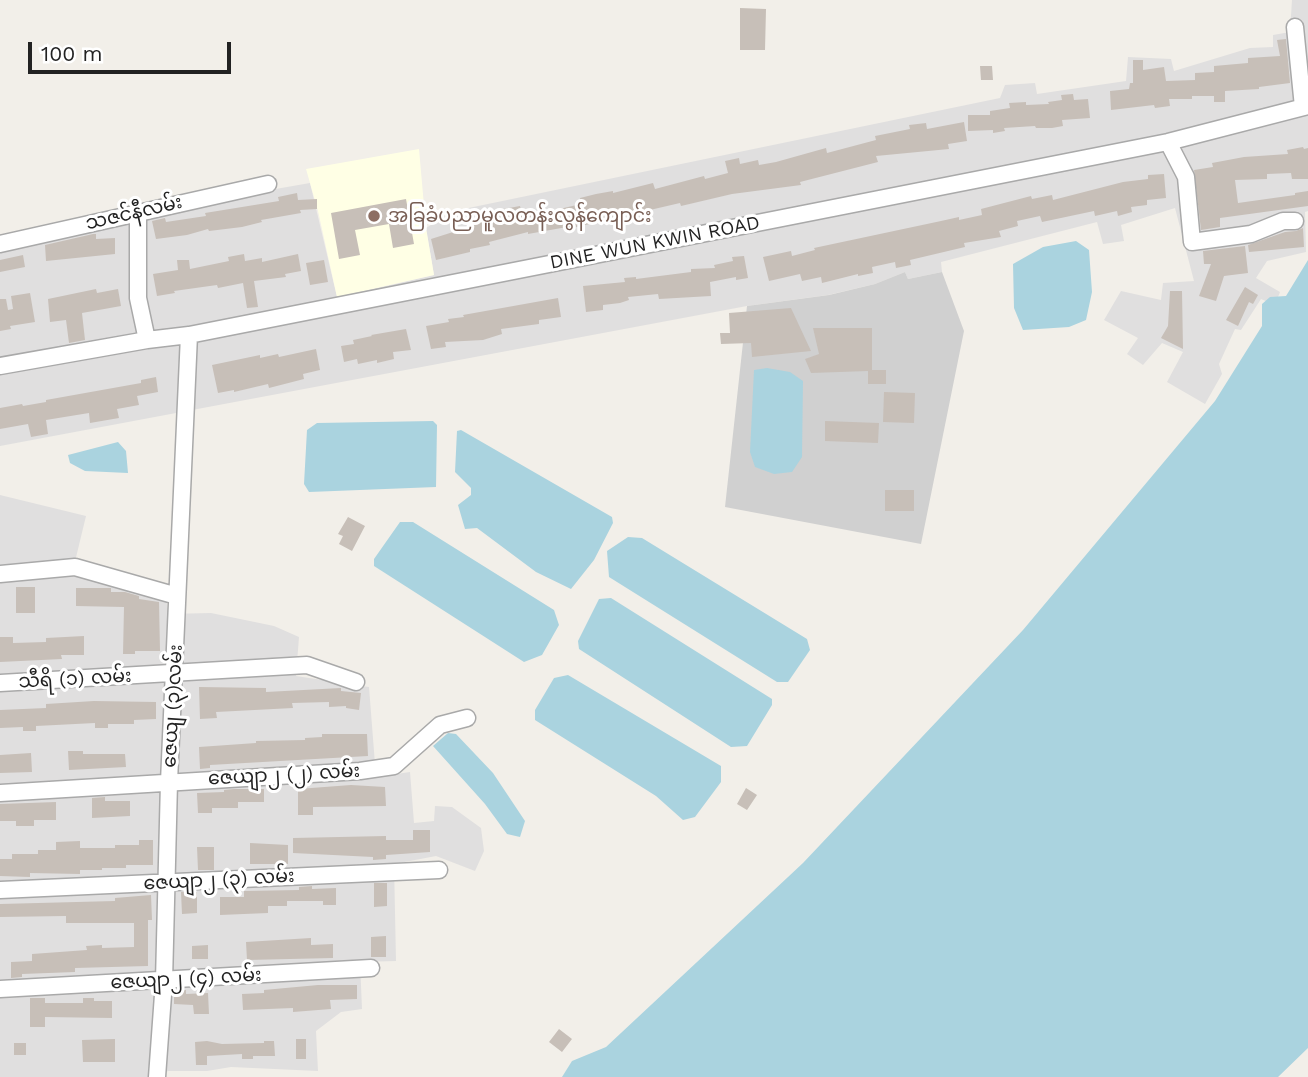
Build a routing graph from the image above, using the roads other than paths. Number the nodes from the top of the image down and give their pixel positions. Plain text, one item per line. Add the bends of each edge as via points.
1 (1295, 27) dead end
2 (1306, 107) edge
3 (1168, 142) junction
4 (268, 184) dead end
5 (138, 212) junction
6 (1295, 221) dead end
7 (0, 244) edge
8 (189, 335) junction
9 (147, 340) junction
10 (0, 366) edge
11 (0, 574) edge
12 (177, 596) junction
13 (174, 674) junction
14 (356, 682) dead end
15 (0, 683) edge
16 (467, 718) dead end
17 (169, 782) junction
18 (0, 793) edge
19 (439, 870) dead end
20 (165, 882) junction
21 (0, 890) edge
22 (371, 968) dead end
23 (164, 981) junction
24 (0, 989) edge
25 (157, 1077) edge

1 - 2 street
2 - 3 street, DINE WUN KWIN ROAD
3 - 6 street via 1186,177 1192,242 1251,234
3 - 8 street, DINE WUN KWIN ROAD
4 - 5 street, သဇင်နီလမ်း
5 - 7 street, သဇင်နီလမ်း
5 - 9 street via 138,298
8 - 9 street, DINE WUN KWIN ROAD
8 - 12 street, ဇေယျ (၃)လမ်း
9 - 10 street, DINE WUN KWIN ROAD
11 - 12 street via 75,567
12 - 13 street, ဇေယျ (၃)လမ်း
13 - 14 street, သီရိ (၁) လမ်း via 307,665
13 - 15 street, သီရိ (၁) လမ်း
13 - 17 street, ဇေယျ (၃)လမ်း
16 - 17 street, ဇေယျာ၂ (၂) လမ်း via 440,726 394,766
17 - 18 street, ဇေယျာ၂ (၂) လမ်း
17 - 20 street, ဇေယျ (၃)လမ်း
19 - 20 street, ဇေယျာ၂ (၃) လမ်း
20 - 21 street, ဇေယျာ၂ (၃) လမ်း
20 - 23 street, ဇေယျ (၃)လမ်း
22 - 23 street, ဇေယျာ၂ (၄) လမ်း
23 - 24 street, ဇေယျာ၂ (၄) လမ်း
23 - 25 street, ဇေယျ (၃)လမ်း

